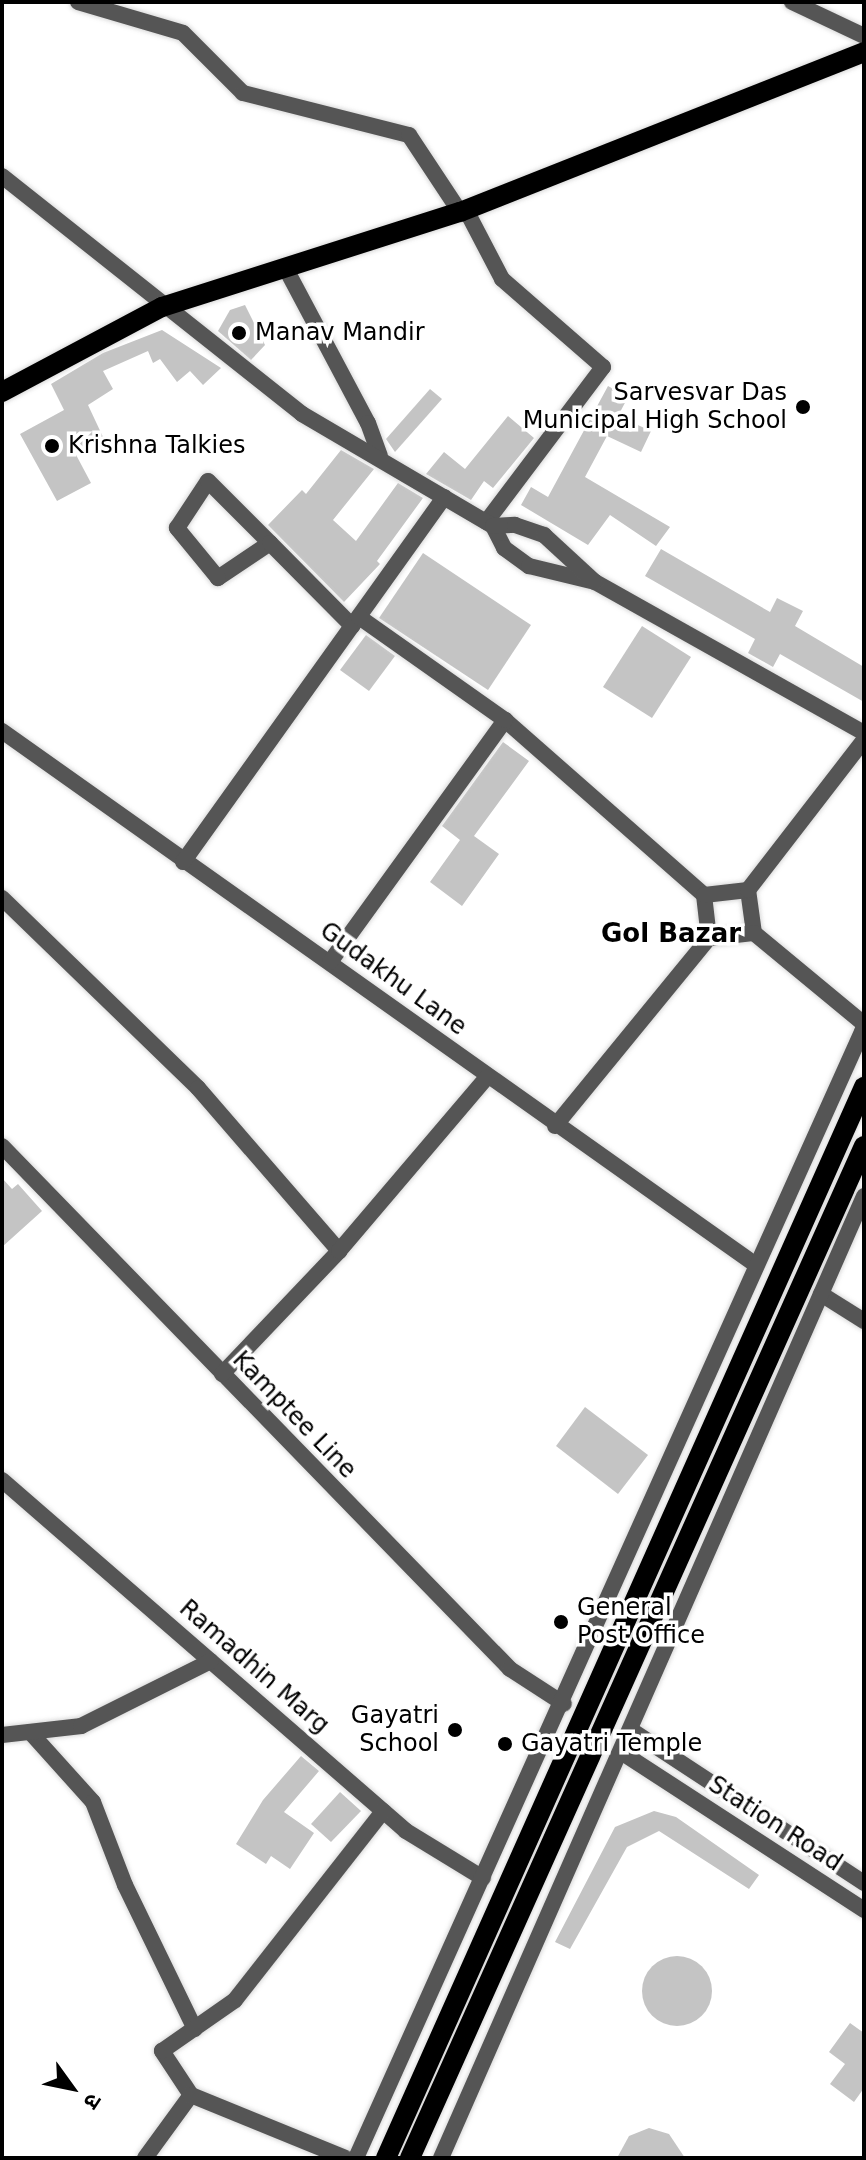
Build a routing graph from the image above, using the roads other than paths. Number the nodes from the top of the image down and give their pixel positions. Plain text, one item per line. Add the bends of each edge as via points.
1 (78, 2) edge
2 (792, 2) edge
3 (864, 36) edge
4 (864, 52) edge
5 (2, 176) edge
6 (463, 211) junction
7 (286, 269) junction
8 (162, 307) junction
9 (2, 392) edge
10 (380, 456) junction
11 (444, 497) junction
12 (490, 524) junction
13 (270, 543) junction
14 (595, 582) junction
15 (355, 621) junction
16 (505, 720) junction
17 (2, 731) edge
18 (864, 733) edge
19 (864, 740) edge
20 (183, 862) junction
21 (748, 890) junction
22 (704, 895) junction
23 (2, 898) edge
24 (754, 933) junction
25 (709, 938) junction
26 (330, 962) junction
27 (864, 1025) edge
28 (487, 1077) junction
29 (864, 1087) edge
30 (555, 1126) junction
31 (2, 1146) edge
32 (864, 1146) edge
33 (864, 1196) edge
34 (339, 1251) junction
35 (756, 1265) junction
36 (821, 1294) junction
37 (864, 1321) edge
38 (222, 1374) junction
39 (2, 1480) edge
40 (211, 1661) junction
41 (564, 1704) junction
42 (631, 1730) junction
43 (30, 1732) junction
44 (2, 1735) edge
45 (621, 1752) junction
46 (383, 1811) junction
47 (483, 1878) junction
48 (864, 1883) edge
49 (864, 1910) edge
50 (195, 2029) junction
51 (191, 2095) junction
52 (145, 2158) edge
53 (345, 2158) edge
54 (356, 2158) edge
55 (386, 2158) edge
56 (410, 2158) edge
57 (441, 2158) edge

1 - 6 street via 183,33 243,93 409,135
2 - 3 street
4 - 6 main road
5 - 8 street
6 - 7 main road
6 - 12 street via 502,279 603,367
7 - 8 main road
7 - 10 street via 368,423
8 - 9 main road
8 - 10 street via 302,414
10 - 11 street
11 - 12 street
11 - 15 street
12 - 14 street via 515,525 544,535
12 - 14 street via 504,548 529,566
13 - 13 street via 208,481 177,528 218,578
13 - 15 street
14 - 18 street
15 - 16 street
15 - 20 street
16 - 22 street
16 - 26 street
17 - 20 street, Gudakhu Lane
19 - 21 street
20 - 26 street, Gudakhu Lane
21 - 22 street
21 - 24 street
22 - 25 street
23 - 34 street via 198,1088
24 - 25 street
24 - 27 street
25 - 30 street
26 - 28 street, Gudakhu Lane
27 - 35 street
28 - 30 street, Gudakhu Lane
28 - 34 street
29 - 55 main road
30 - 35 street, Gudakhu Lane
31 - 38 street, Kamptee Line
32 - 56 main road
33 - 36 street
34 - 38 street
35 - 41 street
36 - 37 street
36 - 42 street
38 - 41 street, Kamptee Line via 510,1669
39 - 40 street, Ramadhin Marg
40 - 43 street via 81,1726
40 - 46 street, Ramadhin Marg
41 - 47 street
42 - 45 street
42 - 48 street, Station Road
43 - 44 street
43 - 50 street via 93,1802 125,1885
45 - 49 street, Station Road
45 - 57 street
46 - 47 street, Ramadhin Marg
46 - 50 street via 235,2000
47 - 54 street
50 - 51 street via 162,2051
51 - 52 street
51 - 53 street

